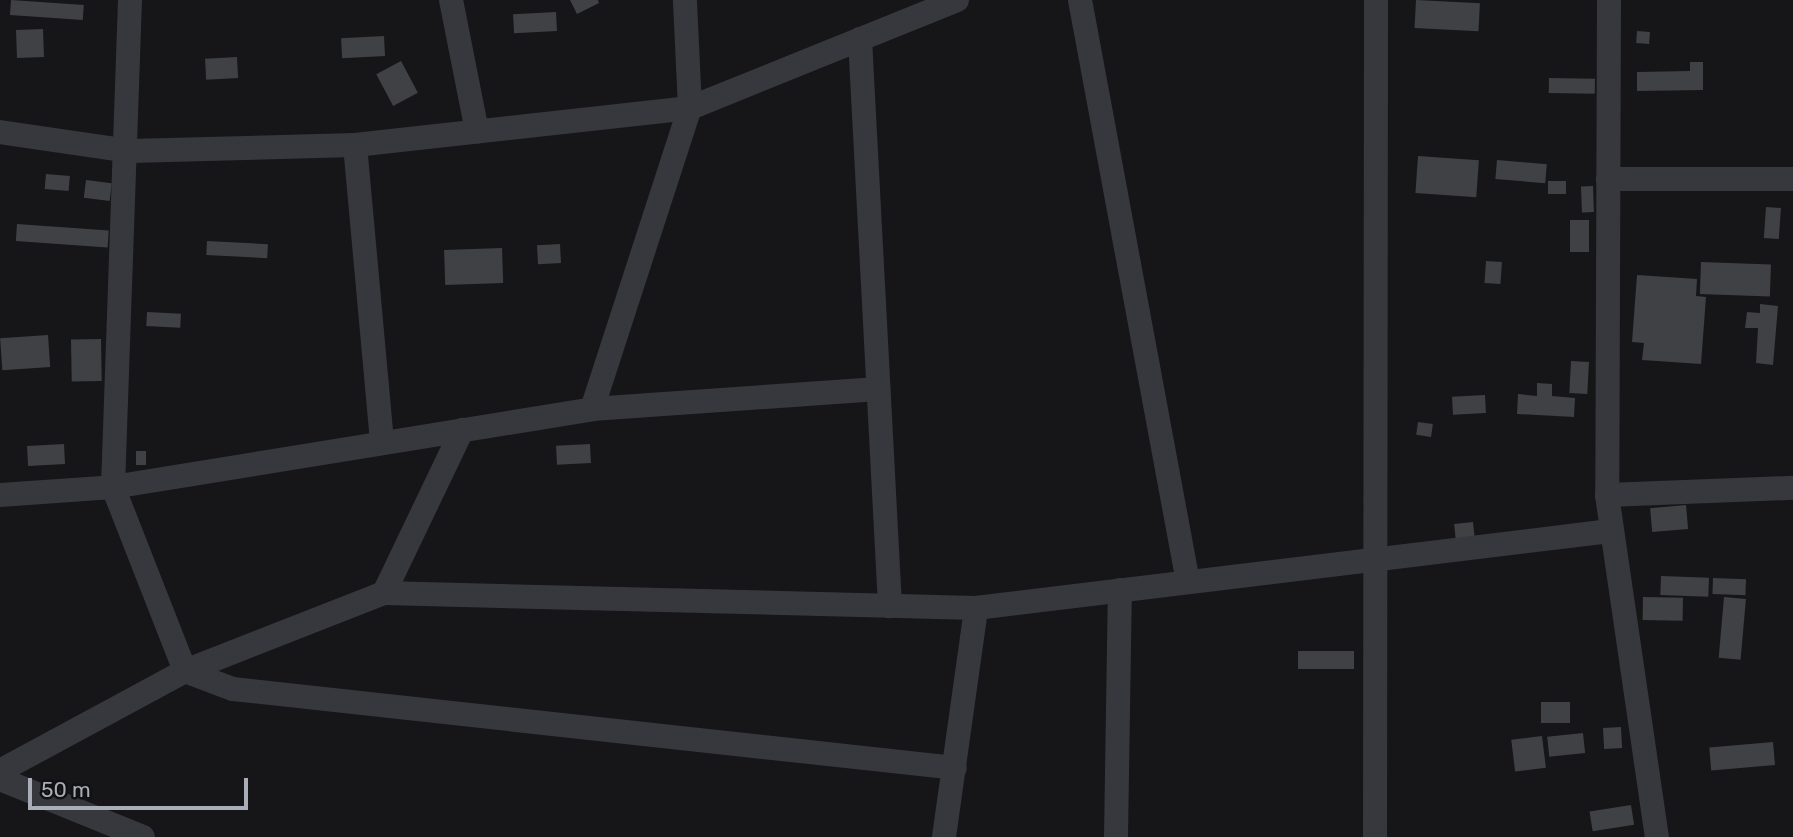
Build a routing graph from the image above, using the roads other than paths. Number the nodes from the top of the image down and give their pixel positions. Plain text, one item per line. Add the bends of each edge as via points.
1 (130, 0) edge
2 (451, 0) edge
3 (685, 0) edge
4 (954, 0) edge
5 (1080, 0) edge
6 (1376, 0) edge
7 (1609, 0) edge
8 (860, 39) junction
9 (690, 108) junction
10 (477, 131) junction
11 (0, 132) edge
12 (355, 145) junction
13 (129, 151) junction
14 (1608, 179) junction
15 (1793, 179) edge
16 (878, 389) junction
17 (592, 409) junction
18 (462, 430) junction
19 (382, 443) junction
20 (113, 487) junction
21 (1793, 488) edge
22 (0, 495) edge
23 (1607, 495) junction
24 (1610, 531) junction
25 (1375, 559) junction
26 (1188, 582) junction
27 (1121, 590) junction
28 (384, 593) junction
29 (890, 606) junction
30 (976, 608) junction
31 (185, 671) junction
32 (955, 768) junction
33 (0, 772) edge
34 (0, 779) edge
35 (140, 836) edge
36 (944, 837) edge
37 (1116, 837) edge
38 (1376, 837) edge
39 (1657, 837) edge

1 - 13 street
2 - 10 street
3 - 9 street
4 - 8 street
5 - 26 street
6 - 25 street
7 - 14 street
8 - 9 street
8 - 16 street
9 - 10 street
9 - 17 street
10 - 12 street
11 - 13 street
12 - 13 street
12 - 19 street
13 - 20 street
14 - 15 street
14 - 23 street
16 - 17 street
16 - 29 street
17 - 18 street
18 - 19 street
18 - 28 street
19 - 20 street
20 - 22 street
20 - 31 street
21 - 23 street
23 - 24 street
24 - 25 street
24 - 39 street
25 - 26 street
25 - 38 street
26 - 27 street
27 - 30 street
27 - 37 street
28 - 29 street
28 - 31 street
29 - 30 street
30 - 32 street
31 - 32 street via 233,689
31 - 33 street
32 - 36 street
34 - 35 street

